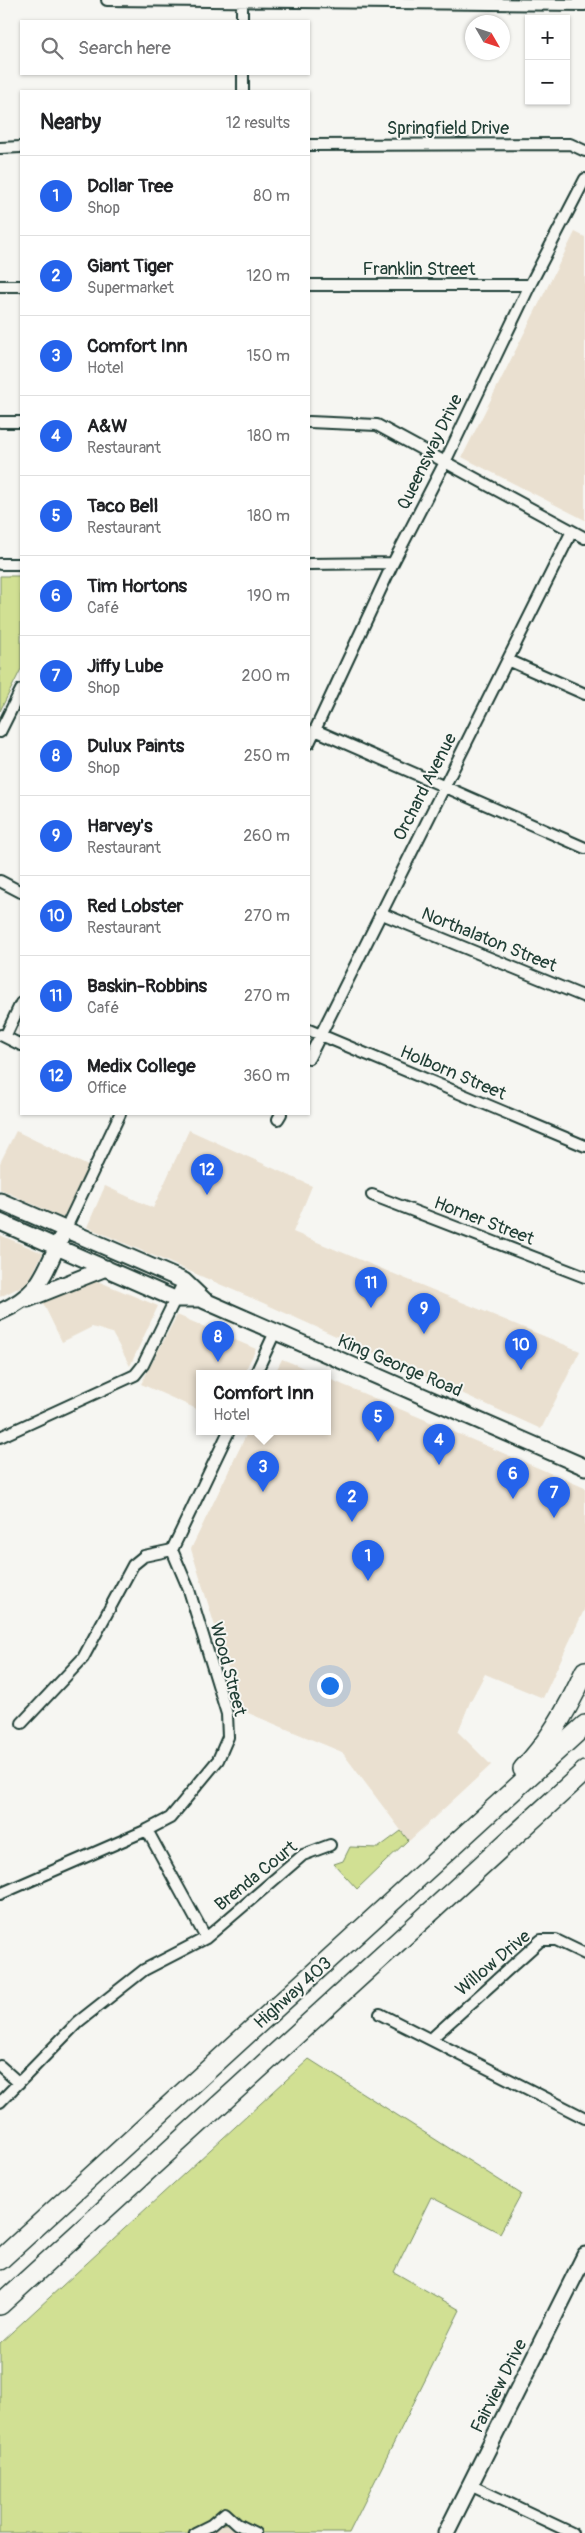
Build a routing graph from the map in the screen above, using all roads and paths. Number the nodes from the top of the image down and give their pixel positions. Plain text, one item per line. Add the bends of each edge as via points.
1 (107, 0) edge
2 (242, 1) edge
3 (585, 5) edge
4 (242, 20) edge
5 (243, 75) edge
6 (243, 90) edge
7 (310, 145) edge
8 (0, 148) edge
9 (20, 148) edge
10 (585, 151) edge
11 (585, 179) edge
12 (310, 285) edge
13 (530, 285) junction
14 (0, 286) edge
15 (20, 286) edge
16 (0, 422) edge
17 (20, 422) edge
18 (310, 422) edge
19 (444, 462) junction
20 (572, 532) junction
21 (585, 538) edge
22 (393, 563) junction
23 (0, 564) edge
24 (20, 564) edge
25 (310, 564) edge
26 (508, 660) junction
27 (20, 692) edge
28 (585, 694) edge
29 (315, 730) junction
30 (0, 732) edge
31 (310, 741) edge
32 (443, 786) junction
33 (585, 848) edge
34 (0, 881) edge
35 (20, 891) edge
36 (380, 912) junction
37 (585, 997) edge
38 (20, 1006) edge
39 (310, 1031) edge
40 (2, 1036) edge
41 (320, 1036) junction
42 (20, 1045) edge
43 (310, 1056) edge
44 (120, 1115) edge
45 (585, 1146) edge
46 (372, 1195) dead end
47 (0, 1201) edge
48 (0, 1222) edge
49 (65, 1230) junction
50 (57, 1246) junction
51 (106, 1268) junction
52 (585, 1277) edge
53 (184, 1281) junction
54 (175, 1299) junction
55 (201, 1299) junction
56 (20, 1302) junction
57 (0, 1312) edge
58 (275, 1332) junction
59 (257, 1370) edge
60 (226, 1435) edge
61 (0, 1437) edge
62 (585, 1466) edge
63 (172, 1550) junction
64 (585, 1671) edge
65 (22, 1724) dead end
66 (585, 1725) edge
67 (585, 1771) edge
68 (585, 1790) edge
69 (147, 1830) junction
70 (330, 1845) dead end
71 (450, 1850) junction
72 (0, 1894) edge
73 (442, 1902) junction
74 (206, 1938) junction
75 (585, 1954) edge
76 (380, 2014) dead end
77 (430, 2039) junction
78 (0, 2066) edge
79 (19, 2083) junction
80 (0, 2102) edge
81 (585, 2118) edge
82 (585, 2255) edge
83 (0, 2260) edge
84 (0, 2305) edge
85 (470, 2485) junction
86 (195, 2533) edge
87 (255, 2533) edge
88 (446, 2533) edge
89 (572, 2533) edge

1 - 2 street
2 - 3 street
2 - 4 street
5 - 6 street
7 - 10 street, Springfield Drive via 570,144
8 - 9 street
11 - 13 street, Queensway Drive
12 - 13 street, Franklin Street
13 - 19 street, Queensway Drive
14 - 15 street
16 - 17 street
18 - 19 street via 376,425
19 - 20 street
19 - 22 street, Queensway Drive
20 - 21 street
20 - 26 street, Orchard Avenue
22 - 25 street
22 - 29 street, Queensway Drive
23 - 24 street
26 - 28 street
26 - 32 street, Orchard Avenue
27 - 30 street
29 - 31 street, Queensway Drive
29 - 32 street
32 - 33 street
32 - 36 street, Orchard Avenue
34 - 35 street
36 - 37 street, Northalaton Street
36 - 41 street, Orchard Avenue
38 - 40 street
39 - 41 street, Holborn Street
40 - 42 street
41 - 43 street, Orchard Avenue
41 - 45 street, Holborn Street
44 - 49 street
46 - 52 street, Horner Street
47 - 49 main road, King George Road
48 - 50 main road, King George Road
49 - 50 main road
49 - 53 main road, King George Road
50 - 51 main road, King George Road
50 - 56 main road via 39,1285
51 - 54 main road, King George Road
51 - 56 main road
53 - 54 street
53 - 55 main road, King George Road
54 - 55 main road, King George Road
54 - 61 street via 136,1375
55 - 58 main road, King George Road
56 - 57 main road
58 - 59 street
58 - 62 main road, King George Road
60 - 63 street
63 - 65 street via 144,1556 133,1565 83,1658
63 - 69 street, Wood Street via 189,1590 228,1714 228,1737 218,1760 170,1818
64 - 71 highway via 570,1705 535,1757 469,1825
66 - 71 highway, Highway 403
67 - 73 highway, Highway 403
68 - 73 highway
69 - 72 street, Wood Street
69 - 74 street
70 - 74 street, Brenda Court via 303,1855
71 - 83 highway, Highway 403
73 - 84 highway, Highway 403
74 - 79 street, Brenda Court via 144,1970 78,2022
75 - 77 street, Willow Drive via 556,1940 541,1940
76 - 77 street
77 - 81 street
78 - 79 street
79 - 80 street, Brenda Court
82 - 85 main road, Fairview Drive
85 - 88 main road, Fairview Drive
85 - 89 street
86 - 87 street via 225,2513

